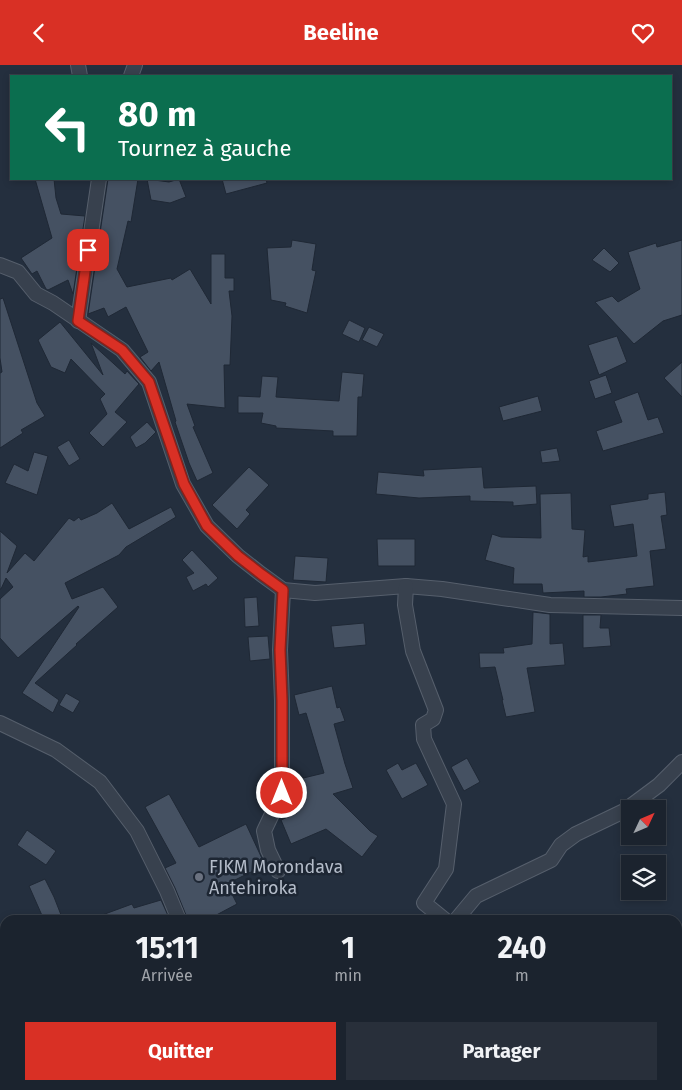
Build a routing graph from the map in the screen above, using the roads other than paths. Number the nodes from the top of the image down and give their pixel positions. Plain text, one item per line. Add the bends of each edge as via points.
1 (99, 180) edge
2 (0, 265) edge
3 (78, 321) junction
4 (406, 585) junction
5 (283, 590) junction
6 (682, 608) edge
7 (0, 723) edge
8 (682, 762) edge
9 (278, 871) dead end
10 (177, 915) edge
11 (439, 915) edge
12 (460, 915) edge

1 - 3 street
2 - 3 street via 18,273 36,294
3 - 5 street via 122,350 149,382 184,484 207,526 238,556
4 - 5 street via 315,593
4 - 6 street via 550,605
4 - 11 street via 405,605 413,651 436,710 433,719 423,725 424,739 454,804 446,869 424,903
5 - 9 street via 280,650 282,793 264,831 268,851
7 - 10 street via 56,750 100,782 137,831
8 - 12 street via 659,785 624,811 576,834 561,845 551,860 476,897

